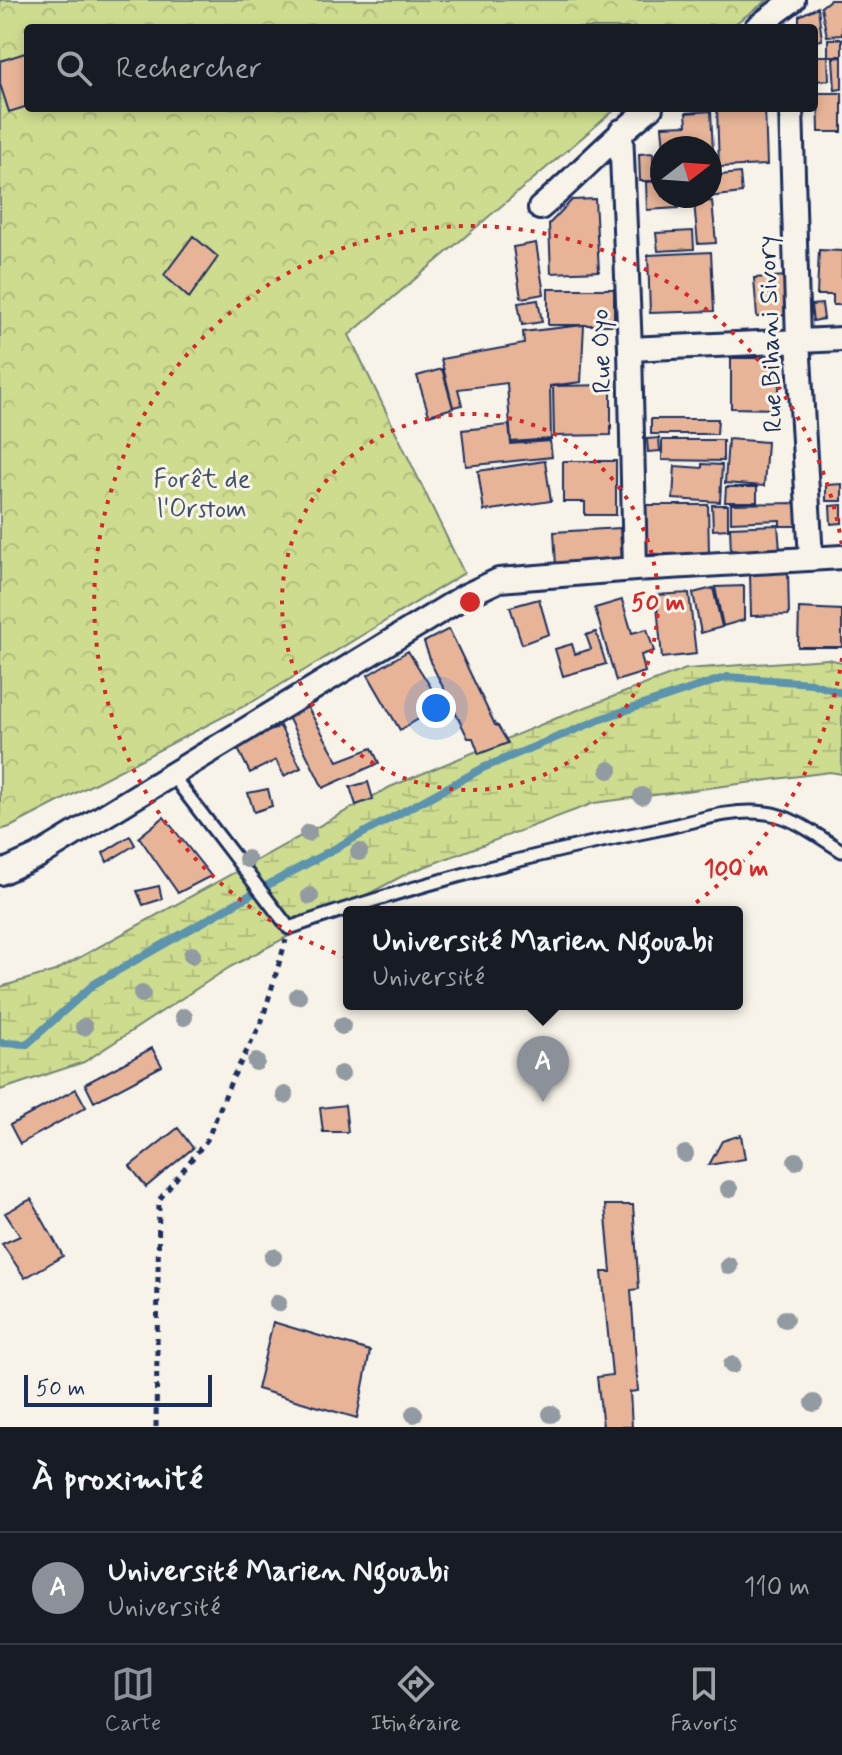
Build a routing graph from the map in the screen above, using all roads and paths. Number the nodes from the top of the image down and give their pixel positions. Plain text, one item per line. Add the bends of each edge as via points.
1 (791, 2) edge
2 (761, 24) edge
3 (789, 24) edge
4 (646, 112) edge
5 (791, 112) edge
6 (621, 131) junction
7 (540, 208) dead end
8 (842, 339) edge
9 (798, 341) junction
10 (630, 349) junction
11 (842, 557) edge
12 (811, 558) junction
13 (635, 569) junction
14 (172, 775) junction
15 (842, 851) edge
16 (0, 873) edge
17 (362, 906) edge
18 (343, 912) edge
19 (289, 928) junction
20 (156, 1427) edge

1 - 2 street
1 - 3 street
4 - 6 street
5 - 9 street, Rue Bihani Sivory
6 - 7 street
6 - 10 street, Rue Oyo
8 - 9 street
9 - 10 street
9 - 12 street, Rue Bihani Sivory
10 - 13 street, Rue Oyo
11 - 12 street
12 - 13 street
13 - 14 street via 499,580
14 - 16 street via 38,856
14 - 19 lane
15 - 17 lane via 788,819 743,811 603,840
18 - 19 lane
19 - 20 path via 261,1024 207,1140 159,1200

